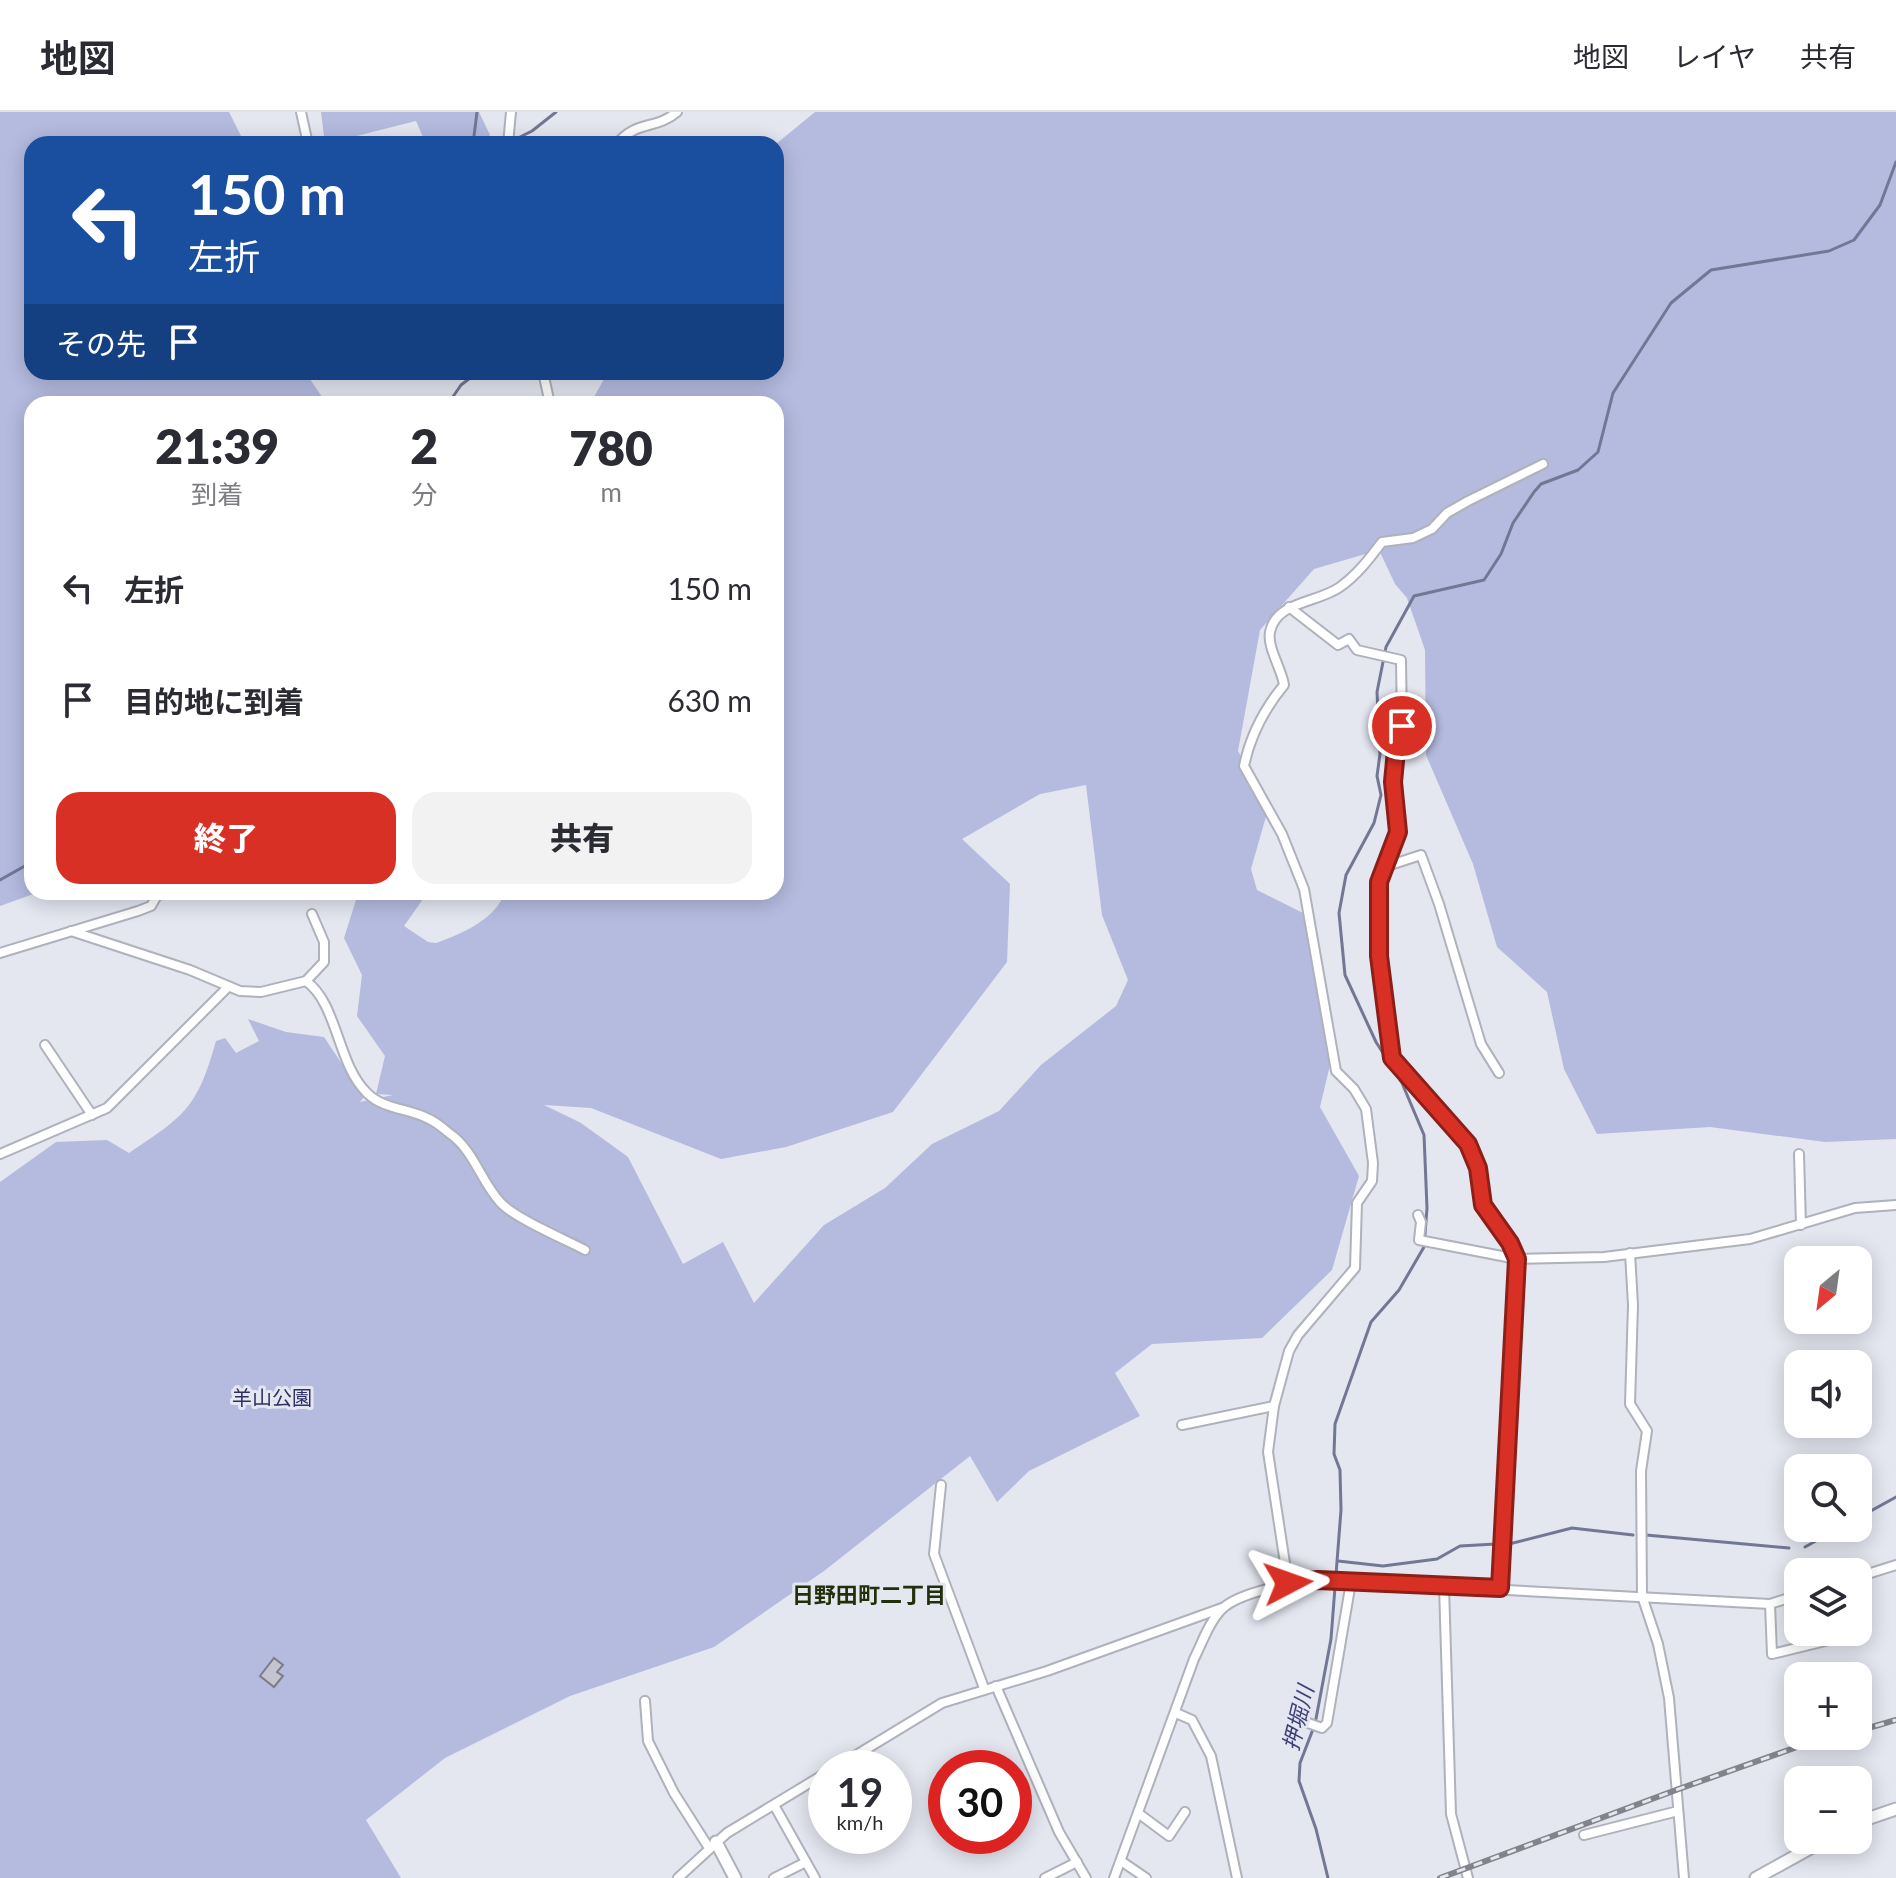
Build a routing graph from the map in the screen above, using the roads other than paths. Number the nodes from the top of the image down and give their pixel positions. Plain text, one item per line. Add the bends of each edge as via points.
1 (301, 112) edge
2 (511, 112) edge
3 (677, 112) edge
4 (306, 136) edge
5 (509, 136) edge
6 (623, 136) edge
7 (1543, 464) dead end
8 (1289, 607) junction
9 (1384, 867) junction
10 (154, 900) edge
11 (312, 914) dead end
12 (71, 931) junction
13 (0, 953) edge
14 (306, 981) junction
15 (228, 987) junction
16 (45, 1045) dead end
17 (1499, 1073) dead end
18 (92, 1115) junction
19 (0, 1154) edge
20 (1799, 1154) dead end
21 (1896, 1205) edge
22 (1418, 1215) dead end
23 (1801, 1225) junction
24 (585, 1250) dead end
25 (1630, 1253) junction
26 (1517, 1259) junction
27 (1274, 1406) junction
28 (1182, 1425) dead end
29 (941, 1485) dead end
30 (1896, 1565) edge
31 (1872, 1573) edge
32 (1351, 1582) junction
33 (1288, 1583) junction
34 (1444, 1586) junction
35 (1500, 1588) junction
36 (1642, 1596) junction
37 (1784, 1600) edge
38 (1770, 1604) junction
39 (1223, 1607) junction
40 (1805, 1646) edge
41 (996, 1686) junction
42 (984, 1688) junction
43 (645, 1701) dead end
44 (1176, 1713) junction
45 (1308, 1723) dead end
46 (865, 1750) edge
47 (808, 1784) edge
48 (774, 1805) junction
49 (1896, 1809) edge
50 (1678, 1811) junction
51 (1185, 1812) dead end
52 (1138, 1813) junction
53 (1872, 1817) edge
54 (1584, 1835) dead end
55 (712, 1845) junction
56 (1803, 1854) edge
57 (1121, 1861) junction
58 (806, 1862) junction
59 (1077, 1862) junction
60 (1771, 1874) edge
61 (678, 1878) edge
62 (735, 1878) edge
63 (774, 1878) edge
64 (815, 1878) edge
65 (1045, 1878) edge
66 (1086, 1878) edge
67 (1114, 1878) edge
68 (1146, 1878) edge
69 (1237, 1878) edge
70 (1468, 1878) edge
71 (1684, 1878) edge
72 (1756, 1878) edge

1 - 4 street
2 - 5 street
3 - 6 street via 664,123 638,126
7 - 8 street via 1447,513 1432,529 1382,542 1342,586 1323,598
8 - 9 street via 1338,645 1349,639 1357,650 1401,660 1402,726 1393,782 1398,832
8 - 27 street via 1274,620 1270,633 1284,685 1271,701 1244,766 1282,834 1304,889 1336,1071 1366,1109 1373,1163 1372,1181 1357,1203 1355,1268 1298,1335
9 - 17 street via 1421,855 1481,1044
9 - 26 street via 1379,882 1379,956 1392,1058 1468,1144 1483,1205
10 - 12 street via 151,906
11 - 14 street via 324,942 324,962
12 - 13 street
12 - 15 street
14 - 15 street via 261,992
14 - 24 street via 318,989 343,1054 366,1092 450,1133 502,1205
15 - 18 street via 138,1080
16 - 18 street
18 - 19 street
20 - 23 street
21 - 23 street via 1855,1208
22 - 26 street via 1419,1240
23 - 25 street via 1750,1239
25 - 26 street
25 - 36 street via 1630,1404 1647,1431 1641,1471
26 - 35 street
27 - 28 street
27 - 33 street via 1268,1452
29 - 42 street via 934,1554
30 - 31 street
32 - 33 street
32 - 34 street
32 - 45 street via 1327,1723 1320,1728
33 - 39 street
34 - 35 street
34 - 70 street via 1451,1814
35 - 36 street
36 - 38 street
36 - 50 street via 1669,1698
37 - 38 street
38 - 40 street via 1772,1654
39 - 41 street
39 - 44 street via 1194,1659
41 - 42 street
41 - 59 street
42 - 46 street via 942,1703
43 - 55 street via 648,1741 674,1793
44 - 52 street
44 - 69 street via 1192,1720 1211,1756
47 - 48 street
48 - 55 street
48 - 58 street
49 - 53 street
50 - 54 street
50 - 71 street
51 - 52 street via 1169,1836
52 - 57 street
55 - 61 street
55 - 62 street
56 - 60 street
57 - 67 street
57 - 68 street
58 - 63 street
58 - 64 street
59 - 65 street
59 - 66 street
60 - 72 street

